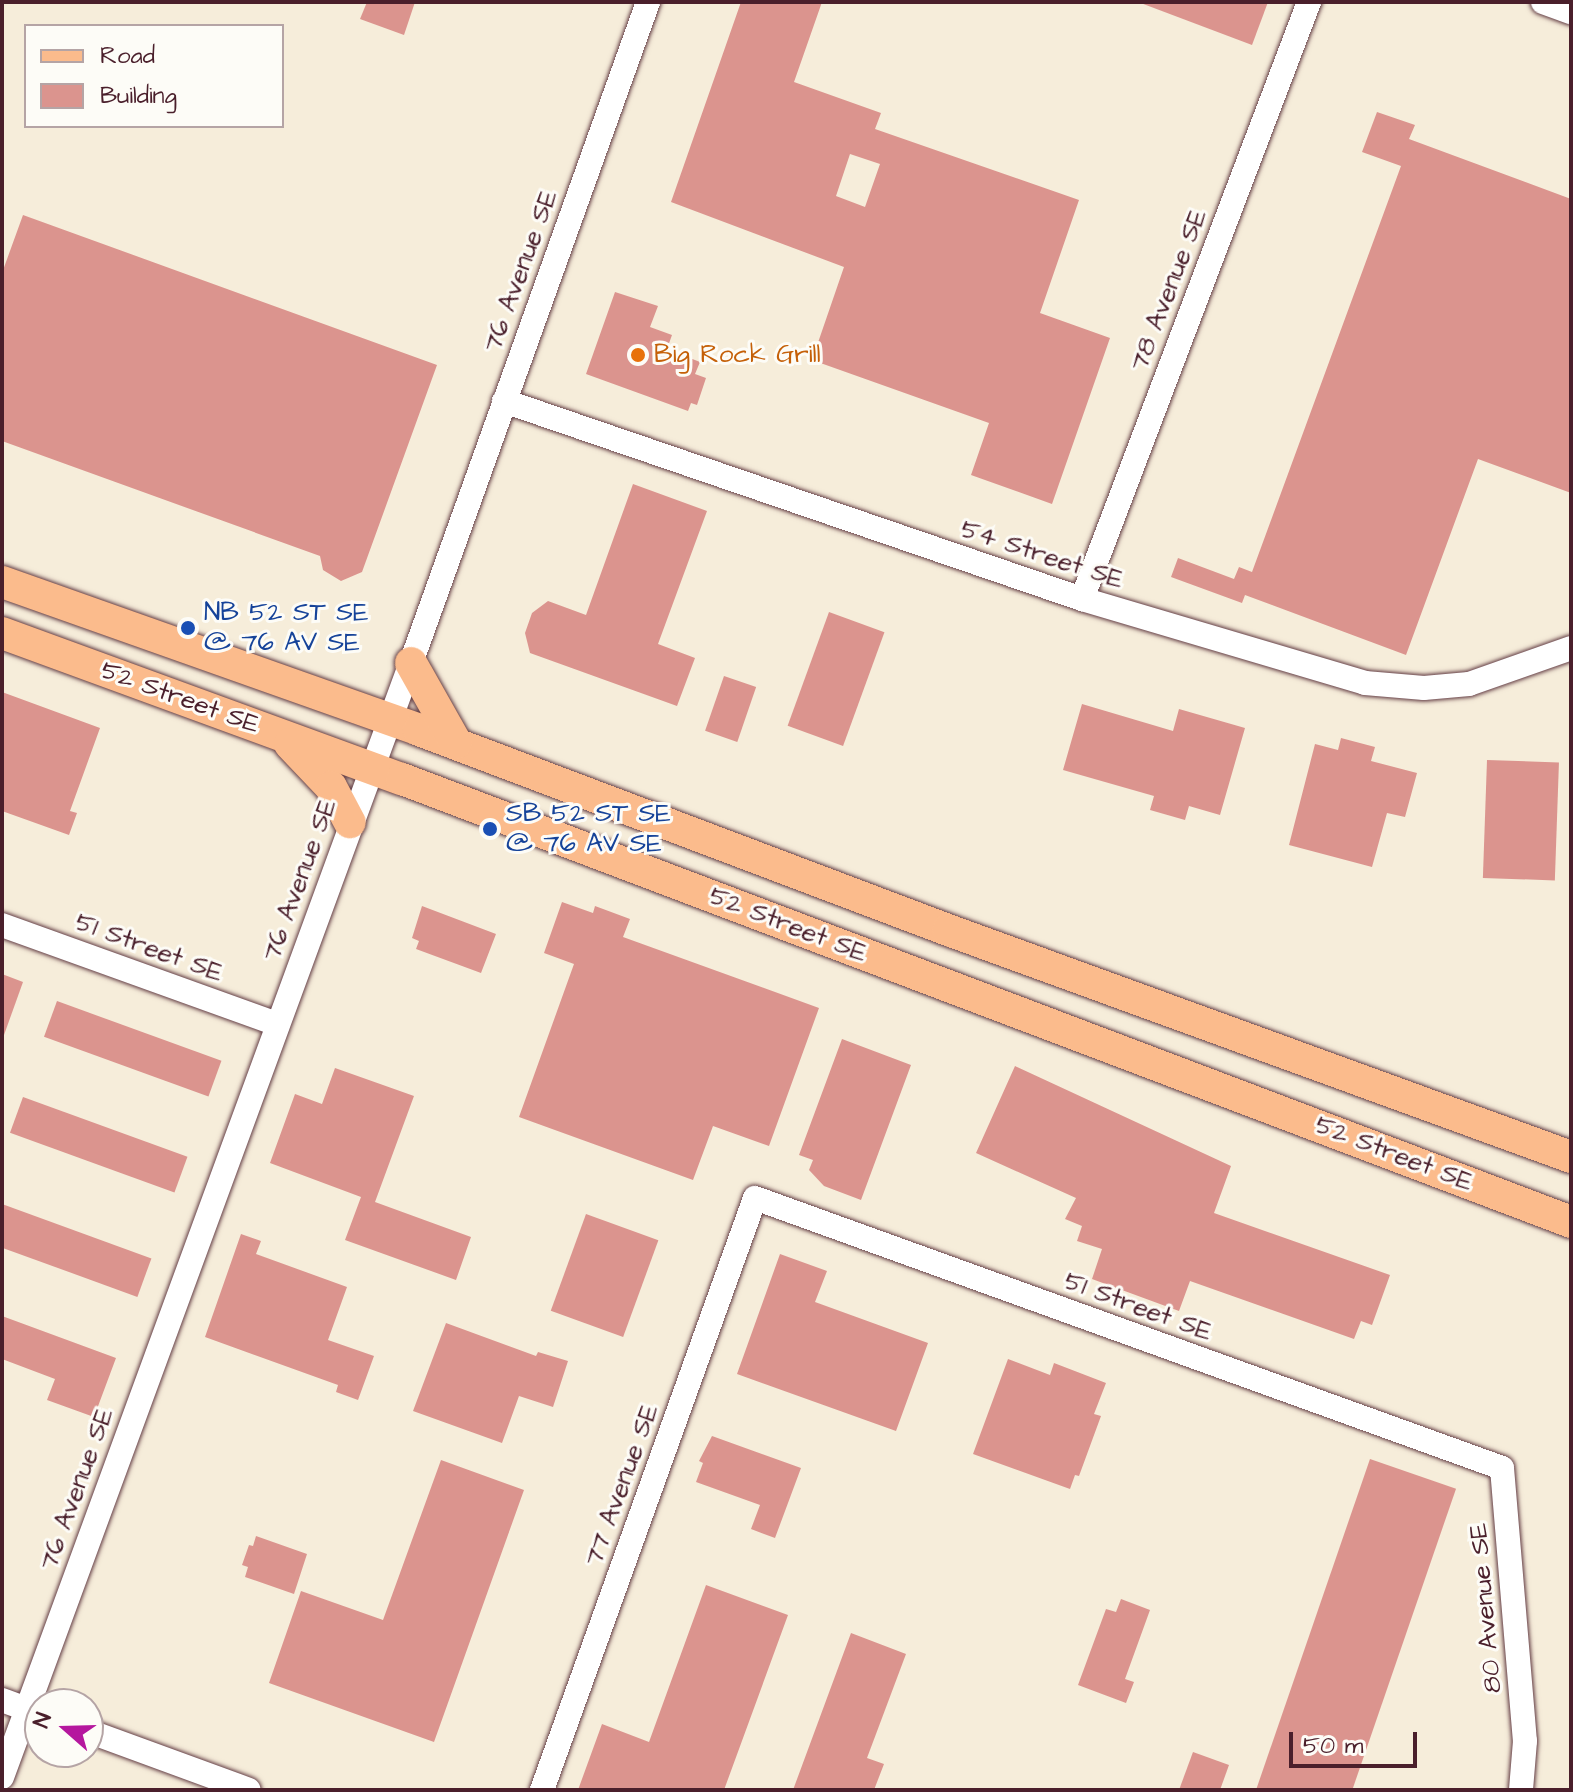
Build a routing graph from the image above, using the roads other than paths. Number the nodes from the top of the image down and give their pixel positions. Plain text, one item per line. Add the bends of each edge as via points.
1 (648, 2) edge
2 (1309, 2) edge
3 (1543, 2) edge
4 (1571, 12) edge
5 (504, 401) junction
6 (2, 582) edge
7 (1082, 599) junction
8 (2, 633) edge
9 (1571, 648) edge
10 (411, 663) junction
11 (389, 719) junction
12 (278, 734) junction
13 (456, 743) junction
14 (371, 767) junction
15 (350, 822) junction
16 (2, 925) edge
17 (277, 1024) junction
18 (1571, 1157) edge
19 (755, 1198) joint
20 (1570, 1218) edge
21 (1502, 1468) joint
22 (41, 1688) edge
23 (2, 1700) edge
24 (24, 1708) edge
25 (24, 1730) edge
26 (104, 1737) edge
27 (2, 1777) edge
28 (249, 1790) edge
29 (542, 1790) edge
30 (1521, 1790) edge

1 - 5 street, 76 Avenue SE
2 - 7 street, 78 Avenue SE
3 - 4 street
5 - 7 street, 54 Street SE
5 - 10 street, 76 Avenue SE
6 - 11 main road, 52 Street SE
7 - 9 street, 54 Street SE via 1365,683 1424,688 1469,684
8 - 12 main road, 52 Street SE
10 - 11 street, 76 Avenue SE
10 - 13 main road
11 - 13 main road, 52 Street SE
11 - 14 street, 76 Avenue SE
12 - 14 main road, 52 Street SE
12 - 15 main road via 316,768
13 - 18 main road, 52 Street SE via 977,941
14 - 15 street, 76 Avenue SE
14 - 20 main road, 52 Street SE
15 - 17 street, 76 Avenue SE
16 - 17 street, 51 Street SE
17 - 22 street, 76 Avenue SE
19 - 21 street, 51 Street SE
19 - 29 street, 77 Avenue SE
21 - 30 street, 80 Avenue SE via 1525,1741
23 - 24 street
25 - 27 street, 76 Avenue SE
26 - 28 street

